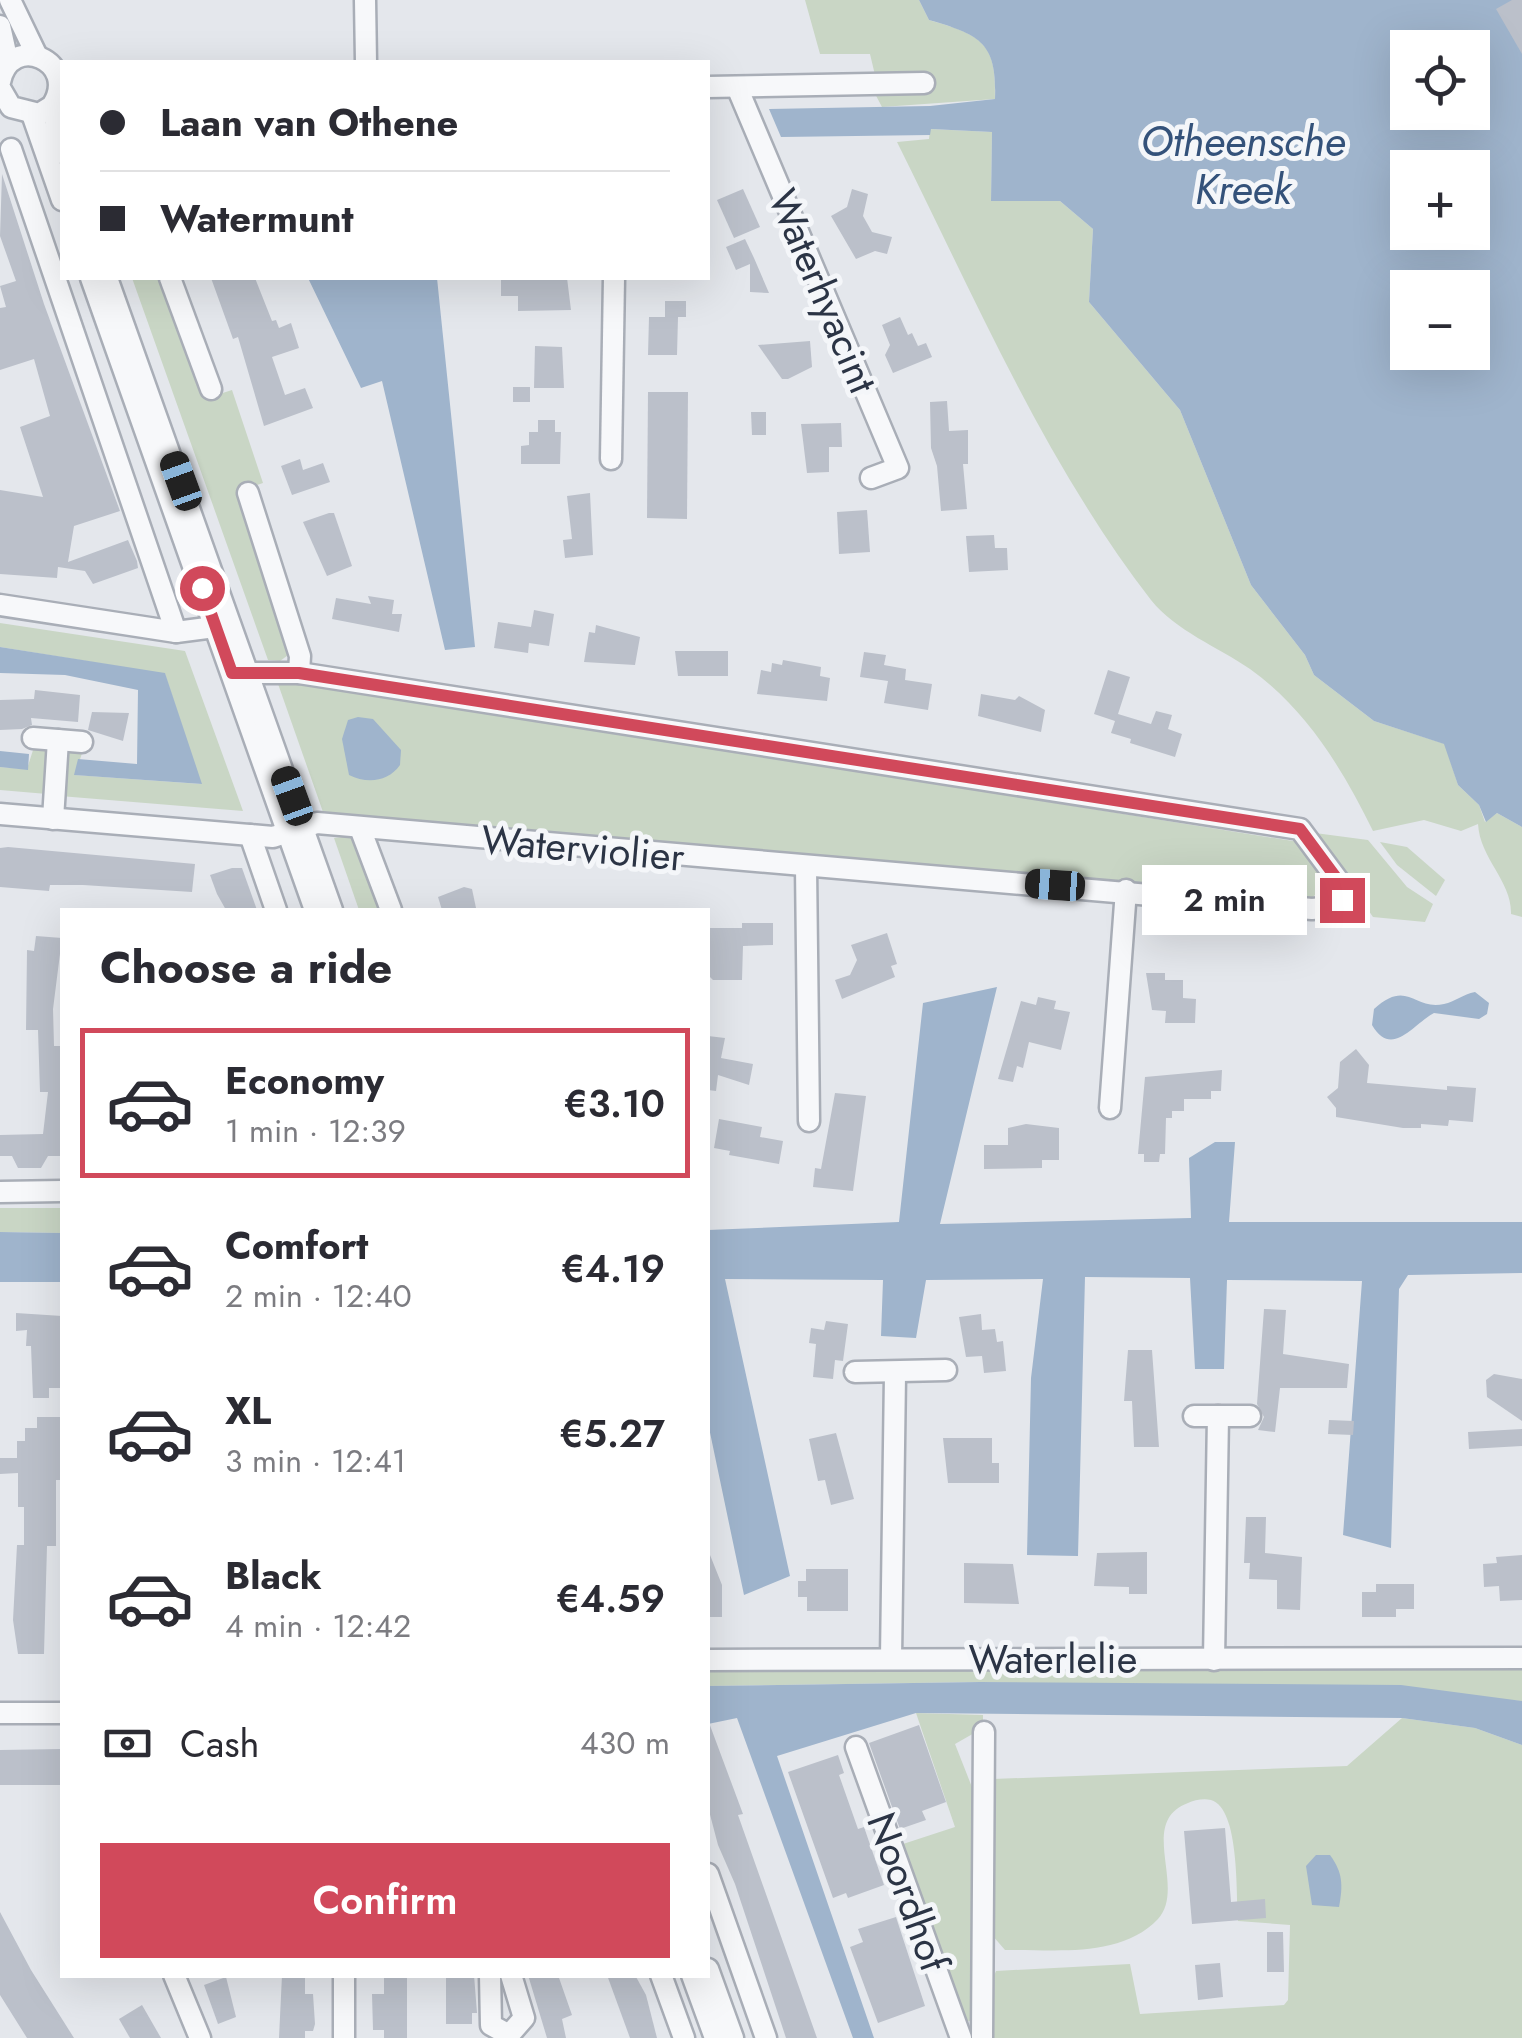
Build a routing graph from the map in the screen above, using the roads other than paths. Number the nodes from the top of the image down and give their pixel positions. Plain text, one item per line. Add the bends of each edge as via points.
1 (10, 0) edge
2 (365, 0) edge
3 (0, 26) edge
4 (36, 54) junction
5 (366, 60) edge
6 (3, 77) edge
7 (60, 81) edge
8 (924, 83) dead end
9 (60, 86) edge
10 (710, 87) edge
11 (737, 87) junction
12 (52, 106) junction
13 (32, 114) junction
14 (60, 144) edge
15 (12, 149) dead end
16 (60, 194) edge
17 (60, 201) edge
18 (33, 210) junction
19 (91, 280) edge
20 (109, 280) edge
21 (171, 280) edge
22 (614, 280) edge
23 (211, 389) dead end
24 (611, 459) dead end
25 (872, 478) dead end
26 (248, 492) dead end
27 (0, 605) edge
28 (224, 626) junction
29 (176, 632) junction
30 (240, 672) junction
31 (299, 673) junction
32 (33, 738) dead end
33 (58, 740) junction
34 (82, 742) dead end
35 (0, 814) edge
36 (52, 819) junction
37 (360, 828) junction
38 (295, 830) junction
39 (250, 835) junction
40 (806, 867) junction
41 (1126, 890) junction
42 (275, 908) edge
43 (314, 908) edge
44 (331, 908) edge
45 (390, 908) edge
46 (1110, 1108) dead end
47 (809, 1121) dead end
48 (60, 1191) edge
49 (0, 1192) edge
50 (946, 1370) dead end
51 (855, 1372) dead end
52 (896, 1374) junction
53 (1194, 1416) dead end
54 (1218, 1416) junction
55 (1250, 1416) dead end
56 (891, 1658) junction
57 (1522, 1658) edge
58 (710, 1660) edge
59 (1214, 1660) junction
60 (0, 1713) edge
61 (60, 1714) edge
62 (984, 1732) dead end
63 (856, 1747) dead end
64 (710, 1887) edge
65 (716, 1926) edge
66 (710, 1974) edge
67 (175, 1978) edge
68 (344, 1978) edge
69 (490, 1978) edge
70 (512, 1978) edge
71 (662, 1978) edge
72 (693, 1978) edge
73 (509, 2036) edge
74 (200, 2038) edge
75 (344, 2038) edge
76 (684, 2038) edge
77 (714, 2038) edge
78 (733, 2038) edge
79 (766, 2038) edge
80 (960, 2038) edge
81 (982, 2038) edge

1 - 4 street
2 - 5 street
3 - 6 street
4 - 6 street via 23,54
4 - 7 street via 53,64
6 - 13 street via 11,106
8 - 11 street
9 - 12 street
10 - 11 street
11 - 25 street, Waterhyacint via 898,468
12 - 13 street
12 - 14 street
13 - 16 street
15 - 18 street
17 - 18 street
18 - 29 street
19 - 28 street
20 - 28 street
21 - 23 street
22 - 24 street
26 - 31 street via 300,656
27 - 29 street
28 - 29 street
28 - 30 street
30 - 31 street
30 - 38 street
31 - 41 street, Waterviolier via 1300,829 1343,887 1334,907 1312,910
32 - 33 street
33 - 34 street
33 - 36 street
35 - 36 street, Waterviolier
36 - 39 street, Waterviolier
37 - 38 street, Waterviolier via 317,823
37 - 40 street, Waterviolier
37 - 45 street
38 - 39 street, Waterviolier
38 - 43 street
38 - 44 street
39 - 42 street
40 - 41 street, Waterviolier
40 - 47 street
41 - 46 street
48 - 49 street
50 - 52 street
51 - 52 street
52 - 56 street
53 - 54 street
54 - 55 street
54 - 59 street
56 - 58 street, Waterlelie
56 - 59 street, Waterlelie
57 - 59 street, Waterlelie
60 - 61 street
62 - 81 street
63 - 80 street, Noordhof
64 - 65 street
65 - 79 street
66 - 78 street
67 - 74 street
68 - 75 street
69 - 73 street via 491,2025
70 - 73 street via 524,2018
71 - 76 street
72 - 77 street

